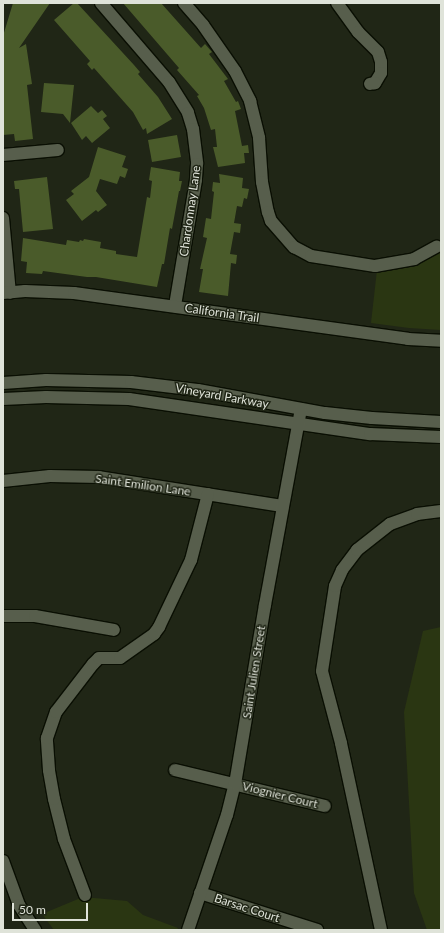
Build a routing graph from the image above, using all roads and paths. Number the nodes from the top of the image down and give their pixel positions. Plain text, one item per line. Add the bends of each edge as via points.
1 (101, 3) edge
2 (184, 3) edge
3 (337, 3) edge
4 (370, 84) dead end
5 (58, 150) dead end
6 (3, 155) edge
7 (3, 218) edge
8 (436, 246) dead end
9 (6, 293) edge
10 (175, 306) junction
11 (441, 341) edge
12 (3, 382) edge
13 (3, 399) edge
14 (302, 409) junction
15 (441, 422) edge
16 (299, 424) junction
17 (441, 437) edge
18 (3, 481) edge
19 (208, 494) junction
20 (283, 506) junction
21 (441, 511) edge
22 (3, 616) edge
23 (114, 630) dead end
24 (175, 770) dead end
25 (235, 784) junction
26 (325, 806) dead end
27 (3, 861) edge
28 (200, 893) junction
29 (85, 895) dead end
30 (35, 930) edge
31 (188, 930) edge
32 (317, 930) edge
33 (381, 930) edge

1 - 10 street, Chardonnay Lane via 176,91 193,129 196,180
2 - 8 street via 235,71 250,101 259,138 262,182 268,212 272,221 294,247 311,256 374,266 414,259
3 - 4 street via 358,32 378,52 381,73 375,83
5 - 6 street
7 - 9 street
9 - 10 street, California Trail via 74,293
10 - 11 street, California Trail via 408,339
12 - 14 street, Vineyard Parkway via 131,382 198,390
13 - 16 street, Vineyard Parkway via 46,396 129,399
14 - 15 street, Vineyard Parkway via 372,418
14 - 16 street, Saint Julien Street
16 - 17 street, Vineyard Parkway via 370,434
16 - 20 street, Saint Julien Street
18 - 19 street, Saint Emilion Lane via 50,476 99,477
19 - 20 street, Saint Emilion Lane
19 - 29 street via 191,560 159,628 120,658 99,658 56,712 46,738 48,770 54,799 64,839
20 - 25 street, Saint Julien Street
21 - 33 street via 417,514 390,524 357,550 342,570 335,586 322,671 341,743
22 - 23 street via 35,616
24 - 25 street, Viognier Court
25 - 26 street, Viognier Court
25 - 28 street, Saint Julien Street
27 - 30 street via 19,906
28 - 31 street, Saint Julien Street
28 - 32 street, Barsac Court

